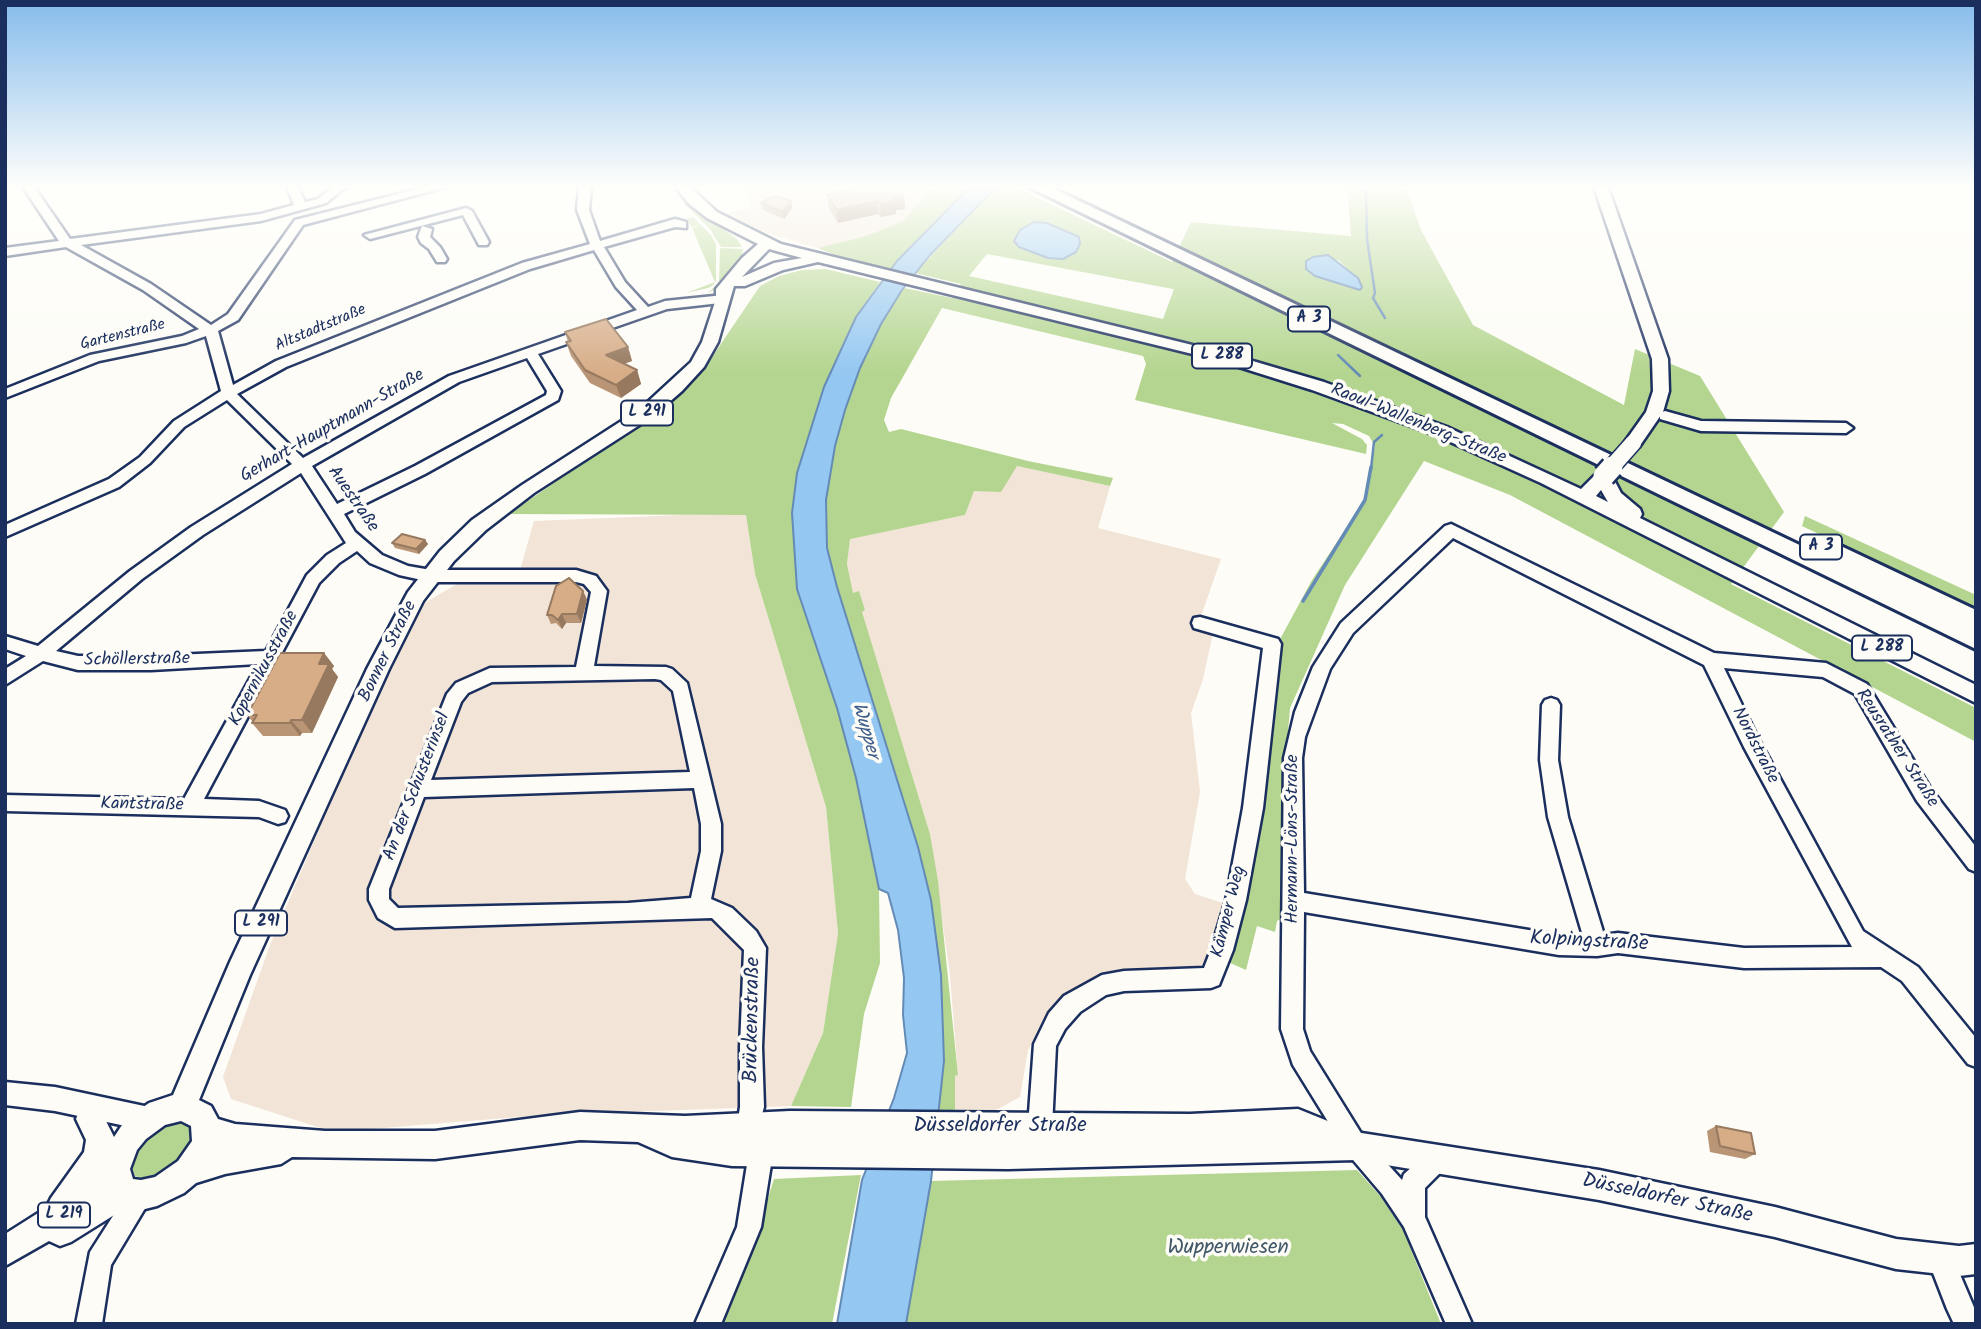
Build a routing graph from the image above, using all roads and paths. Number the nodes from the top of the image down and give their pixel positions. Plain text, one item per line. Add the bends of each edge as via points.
1 (30, 249) edge
2 (80, 249) edge
3 (101, 249) edge
4 (280, 249) edge
5 (435, 249) edge
6 (580, 249) edge
7 (599, 249) edge
8 (745, 249) edge
9 (766, 249) edge
10 (768, 249) edge
11 (783, 249) edge
12 (1166, 249) edge
13 (1195, 249) edge
14 (1622, 249) edge
15 (5, 252) edge
16 (92, 256) junction
17 (441, 259) dead end
18 (822, 259) junction
19 (747, 261) junction
20 (740, 283) junction
21 (724, 299) junction
22 (645, 311) junction
23 (211, 331) junction
24 (529, 351) junction
25 (228, 391) junction
26 (5, 394) edge
27 (1665, 416) dead end
28 (1846, 428) dead end
29 (303, 465) junction
30 (1605, 476) junction
31 (1584, 497) junction
32 (335, 512) junction
33 (5, 532) edge
34 (1655, 533) junction
35 (356, 544) junction
36 (431, 576) junction
37 (1976, 620) edge
38 (1200, 623) dead end
39 (1976, 640) edge
40 (5, 642) edge
41 (40, 654) junction
42 (272, 657) junction
43 (1712, 660) junction
44 (584, 673) junction
45 (5, 678) edge
46 (1976, 695) edge
47 (1551, 705) dead end
48 (699, 780) junction
49 (418, 789) junction
50 (5, 803) edge
51 (190, 807) junction
52 (278, 816) dead end
53 (1976, 863) edge
54 (1294, 901) junction
55 (699, 907) junction
56 (1597, 946) junction
57 (1886, 957) junction
58 (1976, 1056) edge
59 (5, 1093) edge
60 (55, 1099) junction
61 (182, 1107) junction
62 (90, 1119) junction
63 (149, 1119) junction
64 (206, 1129) junction
65 (755, 1139) junction
66 (126, 1141) junction
67 (953, 1141) junction
68 (1039, 1141) junction
69 (325, 1145) junction
70 (1356, 1146) junction
71 (1438, 1159) junction
72 (188, 1171) junction
73 (127, 1185) junction
74 (1413, 1218) junction
75 (48, 1226) junction
76 (5, 1251) edge
77 (5, 1259) edge
78 (1941, 1259) junction
79 (1976, 1259) edge
80 (89, 1324) edge
81 (708, 1324) edge
82 (1458, 1324) edge
83 (1968, 1324) edge

1 - 15 street
2 - 16 street
3 - 16 street
4 - 23 street via 233,317
5 - 17 street
6 - 25 street, Altstadtstraße via 440,299
7 - 22 street via 620,284
8 - 19 main road
9 - 19 main road, Bonner Straße / L 291
10 - 20 main road, Bonner Straße / L 291
11 - 18 main road, L 288
12 - 39 highway, A 3
13 - 37 highway, A 3
14 - 30 main road, bridge via 1660,359 1661,391 1654,412
16 - 23 street
18 - 20 main road via 779,266
18 - 31 main road, Raoul-Wallenberg-Straße / L 288 via 1266,369 1441,431
19 - 21 main road, Bonner Straße / L 291 via 724,289
20 - 21 main road, Bonner Straße / L 291
21 - 22 street, Gerhart-Hauptmann-Straße via 674,303
21 - 36 main road, Bonner Straße / L 291 via 710,342 698,364 676,387 646,413 479,525
22 - 24 street, Gerhart-Hauptmann-Straße
23 - 25 street
23 - 26 street, Gartenstraße via 95,358
24 - 29 street, Gerhart-Hauptmann-Straße via 454,379
24 - 32 street via 554,391 548,400
25 - 29 street, Auestraße
25 - 33 street, Altstadtstraße via 179,424 145,460 114,483
27 - 28 street via 1726,428
29 - 32 street, Auestraße
29 - 41 street, Gerhart-Hauptmann-Straße via 157,559
30 - 31 main road
30 - 34 main road via 1614,497
31 - 34 main road, Raoul-Wallenberg-Straße / L 288
32 - 35 street, Auestraße
34 - 46 main road, Raoul-Wallenberg-Straße / L 288
35 - 36 street, Auestraße via 376,559
35 - 42 street, Kopernikusstraße via 313,579
36 - 44 street via 576,576 590,580 599,591
36 - 61 main road, Bonner Straße / L 291 via 415,597 378,669 239,971
38 - 68 street, Kämper Weg via 1272,644 1254,808 1222,950 1211,978 1102,985 1072,1004 1045,1044
40 - 41 street, Schöllerstraße
41 - 42 street, Schöllerstraße via 78,663
41 - 45 street, Gerhart-Hauptmann-Straße
42 - 51 street, Kopernikusstraße
43 - 53 street, Reusrather Straße via 1826,670 1861,689 1924,795
43 - 54 street, Hermann-Löns-Straße via 1451,530 1347,628 1322,667 1294,749
43 - 57 street, Nordstraße via 1856,938
44 - 48 street via 656,672 676,681
44 - 49 street, An der Schusterinsel via 490,675 462,688 453,699
47 - 56 street via 1549,760 1558,817
48 - 49 street
48 - 55 street via 711,824 711,852
49 - 55 street, An der Schusterinsel via 379,889 384,911 395,918
50 - 51 street, Kantstraße
51 - 52 street, Kantstraße via 259,809
54 - 56 street, Kolpingstraße via 1513,939
54 - 70 street, Hermann-Löns-Straße via 1292,1029 1301,1057
55 - 65 street, Brückenstraße via 725,915 755,948 751,1047
56 - 57 street, Kolpingstraße via 1618,943 1744,958
57 - 58 street, Nordstraße via 1910,974
59 - 60 street
60 - 62 street
60 - 63 street
61 - 63 main road, L 219
61 - 64 main road, L 219 via 201,1116
62 - 66 street
62 - 75 main road via 100,1138 96,1158
63 - 66 main road, L 219
64 - 69 main road, Düsseldorfer Straße / L 219 via 235,1138
64 - 72 main road, L 219 via 206,1142
65 - 67 main road, Düsseldorfer Straße / L 219 via 848,1126
65 - 67 main road, Düsseldorfer Straße / L 219 via 846,1154
65 - 69 main road, Düsseldorfer Straße / L 219 via 699,1149 640,1129 612,1125 435,1145
65 - 81 street, Brückenstraße via 749,1227
66 - 73 main road, L 219
67 - 68 main road, Düsseldorfer Straße / L 219
68 - 70 main road, Düsseldorfer Straße / L 219 via 1196,1148
69 - 72 main road, Düsseldorfer Straße / L 219 via 266,1152
70 - 71 main road, Düsseldorfer Straße / L 219
70 - 74 street, Hermann-Löns-Straße
71 - 74 street via 1413,1183
71 - 78 main road, Düsseldorfer Straße / L 219 via 1599,1185 1775,1222 1896,1254
72 - 73 main road, L 219 via 157,1191
73 - 75 main road, L 219 via 80,1204
73 - 77 main road, L 219 via 86,1218
73 - 80 street via 99,1261
74 - 82 street
75 - 76 main road, L 219
78 - 79 main road, Düsseldorfer Straße / L 219
78 - 83 street

